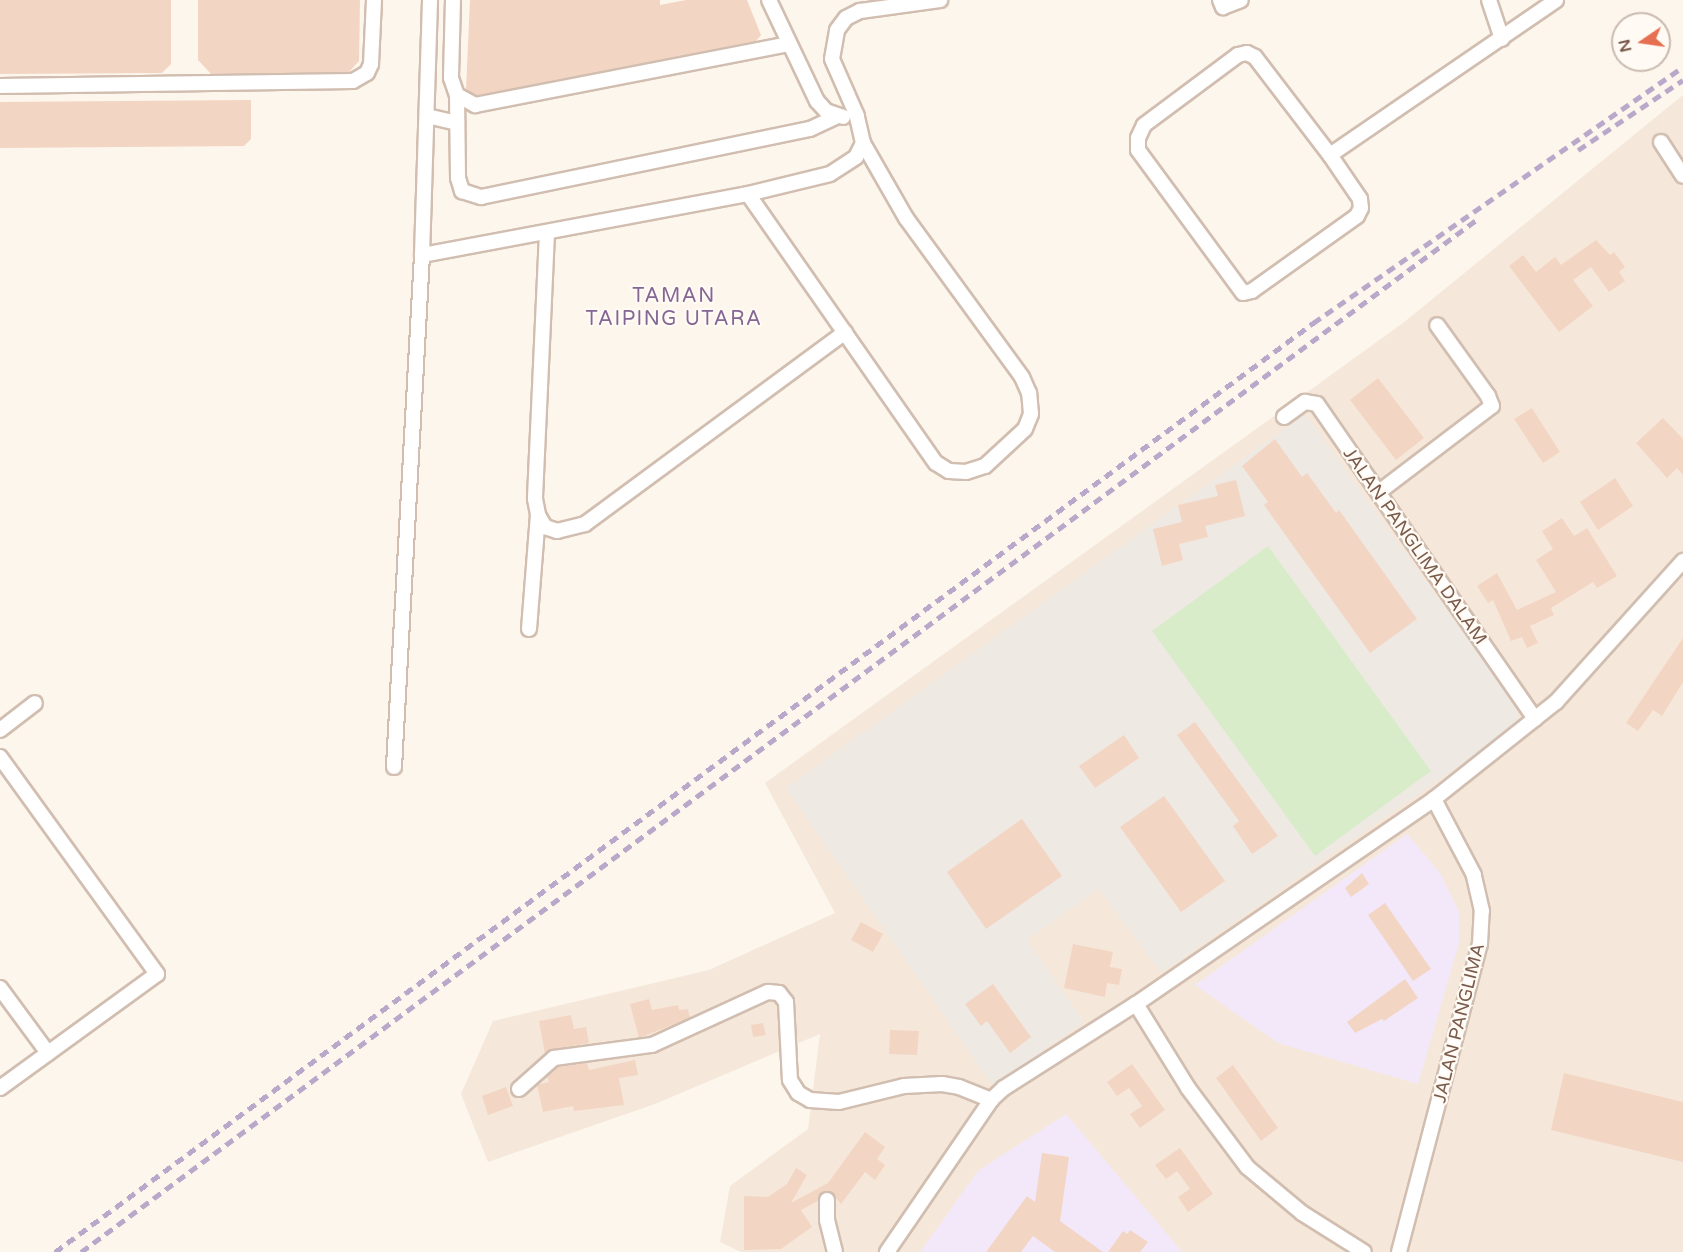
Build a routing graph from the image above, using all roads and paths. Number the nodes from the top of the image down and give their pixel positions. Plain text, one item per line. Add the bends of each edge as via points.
1 (374, 0) edge
2 (430, 0) edge
3 (453, 0) edge
4 (769, 0) edge
5 (940, 0) edge
6 (1220, 0) edge
7 (1241, 0) edge
8 (1490, 0) edge
9 (1556, 0) edge
10 (1502, 39) junction
11 (789, 44) junction
12 (0, 86) edge
13 (457, 95) junction
14 (427, 116) junction
15 (857, 116) junction
16 (836, 117) junction
17 (457, 123) junction
18 (1661, 142) dead end
19 (863, 143) junction
20 (1330, 155) junction
21 (1683, 176) edge
22 (748, 194) junction
23 (547, 233) junction
24 (422, 255) junction
25 (1437, 325) dead end
26 (845, 332) junction
27 (1284, 417) dead end
28 (1379, 492) junction
29 (537, 515) junction
30 (1683, 561) edge
31 (530, 629) dead end
32 (35, 703) dead end
33 (1535, 719) junction
34 (0, 730) edge
35 (0, 757) edge
36 (394, 766) dead end
37 (1434, 799) junction
38 (0, 988) edge
39 (1136, 1004) junction
40 (48, 1053) junction
41 (0, 1088) edge
42 (519, 1089) dead end
43 (991, 1100) junction
44 (827, 1200) dead end
45 (835, 1252) edge
46 (887, 1252) edge
47 (1364, 1252) edge
48 (1399, 1252) edge

1 - 12 street via 374,54 367,73 353,81
2 - 14 street
3 - 13 street via 450,67
4 - 11 street
5 - 15 street via 860,11 846,18 837,30 832,59
6 - 7 street via 1223,7
8 - 10 street
9 - 10 street
10 - 20 street
11 - 13 street via 492,105 476,105
11 - 16 street via 817,101
13 - 17 street
14 - 17 street
14 - 24 street
15 - 16 street
15 - 19 street
16 - 17 street via 810,129 481,197 462,190 458,178
18 - 21 street
19 - 22 street via 856,157 830,174
19 - 26 street via 906,218 1022,377 1029,393 1031,414 1025,429 985,466 966,472 949,471 936,463
20 - 20 street via 1360,199 1357,216 1252,291 1243,293 1138,150 1137,138 1144,125 1247,53 1255,57
22 - 23 street
22 - 26 street
23 - 24 street
23 - 29 street
24 - 36 street
25 - 28 street via 1492,406
26 - 29 street via 585,524 557,531 545,527
27 - 28 street, JALAN PANGLIMA DALAM via 1305,402 1317,404
28 - 33 street, JALAN PANGLIMA DALAM
29 - 31 street
30 - 33 street via 1573,685
32 - 34 street
33 - 37 street
35 - 40 street via 157,974
37 - 39 street
37 - 48 street, JALAN PANGLIMA via 1474,876 1482,911 1480,944
38 - 40 street
39 - 43 street
39 - 47 street via 1188,1088 1247,1167 1302,1213
40 - 41 street
42 - 43 street via 554,1058 652,1045 768,992 779,993 786,1002 790,1080 798,1093 810,1100 839,1102 904,1086 942,1084
43 - 46 street
44 - 45 street via 826,1220

